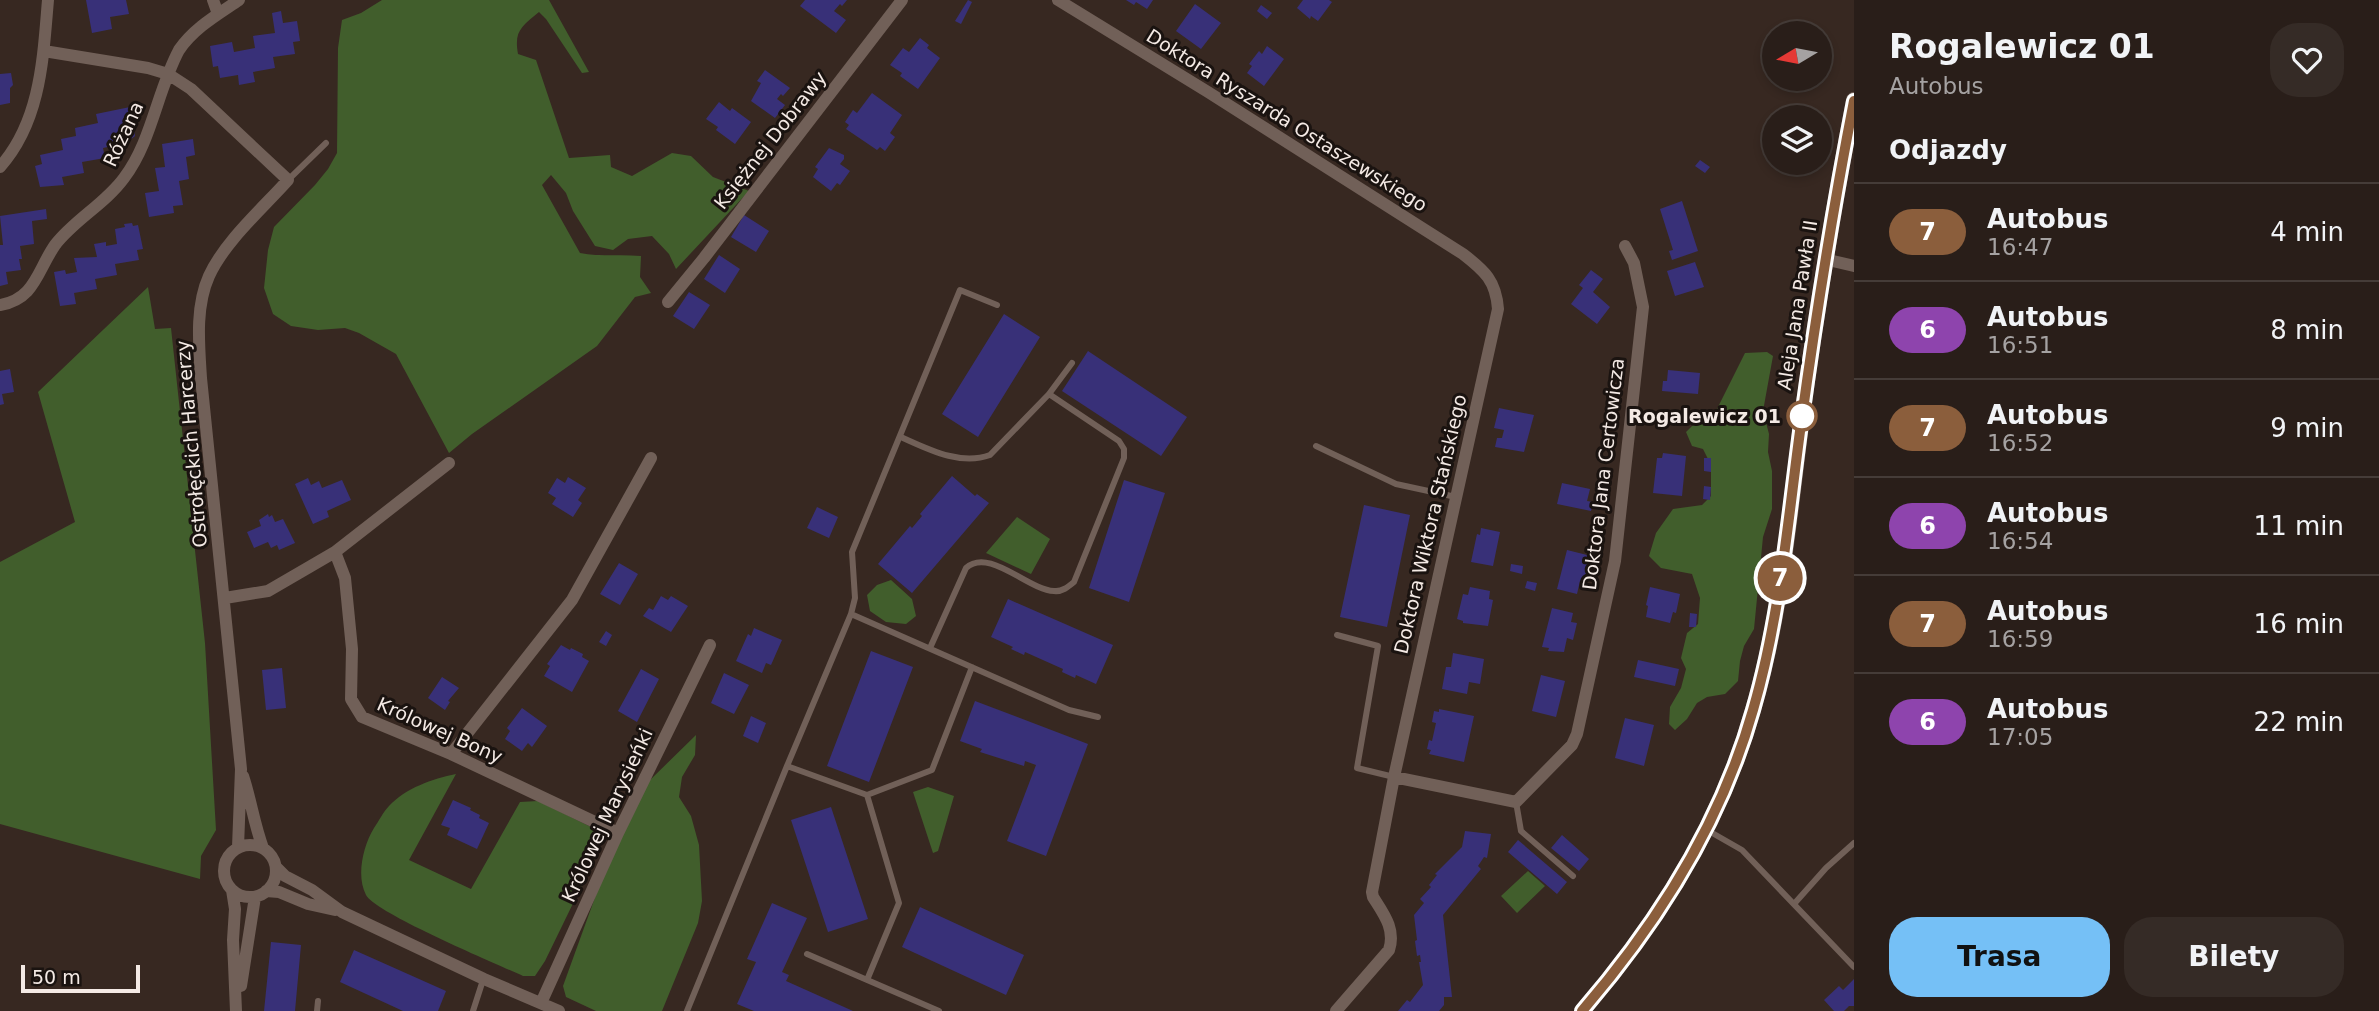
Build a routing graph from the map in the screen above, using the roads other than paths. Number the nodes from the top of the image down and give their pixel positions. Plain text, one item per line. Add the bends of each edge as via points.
1 (48, 0) edge
2 (213, 0) edge
3 (239, 0) edge
4 (902, 0) edge
5 (1058, 0) edge
6 (218, 14) junction
7 (44, 51) junction
8 (168, 74) junction
9 (1854, 100) edge
10 (326, 143) dead end
11 (0, 167) edge
12 (288, 180) junction
13 (1625, 246) dead end
14 (1824, 259) junction
15 (1854, 266) edge
16 (1490, 279) joint
17 (668, 302) dead end
18 (0, 305) edge
19 (997, 305) dead end
20 (1072, 363) dead end
21 (1049, 394) junction
22 (901, 437) junction
23 (1316, 446) dead end
24 (651, 458) dead end
25 (449, 463) dead end
26 (1456, 497) junction
27 (335, 552) junction
28 (225, 597) junction
29 (851, 614) junction
30 (1337, 635) dead end
31 (710, 645) dead end
32 (930, 648) junction
33 (972, 667) junction
34 (1098, 717) dead end
35 (451, 754) junction
36 (787, 766) junction
37 (241, 769) junction
38 (1394, 777) junction
39 (867, 795) junction
40 (1516, 802) junction
41 (1707, 830) junction
42 (618, 834) junction
43 (1854, 843) edge
44 (238, 847) junction
45 (263, 848) junction
46 (276, 867) junction
47 (1573, 876) dead end
48 (232, 890) junction
49 (261, 894) junction
50 (1794, 904) junction
51 (342, 912) junction
52 (807, 954) dead end
53 (1854, 967) edge
54 (484, 979) junction
55 (867, 980) junction
56 (318, 1001) dead end
57 (541, 1003) junction
58 (237, 1011) edge
59 (317, 1011) edge
60 (473, 1011) edge
61 (558, 1011) edge
62 (687, 1011) edge
63 (939, 1011) edge
64 (1336, 1011) edge
65 (1582, 1011) edge

1 - 7 street
2 - 6 street
3 - 6 street, Różana
4 - 17 street, Księżnej Dobrawy
5 - 16 street, Doktora Ryszarda Ostaszewskiego via 1464,254
6 - 8 street, Różana via 187,38
7 - 8 street
7 - 11 street via 28,121
8 - 12 street via 191,89
8 - 18 street, Różana via 145,140 124,179 57,243 27,293
9 - 14 street, Aleja Jana Pawła II
10 - 12 lane
12 - 28 street, Ostrołęckich Harcerzy via 226,249 209,277 200,312 198,345
13 - 40 street, Doktora Jana Certowicza via 1634,263 1643,307 1615,561 1577,734 1572,745
14 - 15 street
14 - 41 street, Aleja Jana Pawła II via 1768,654 1743,741
16 - 26 street, Doktora Wiktora Stańskiego via 1498,309
19 - 22 lane via 960,290
20 - 21 lane
21 - 22 lane via 984,457 940,455
21 - 32 lane via 1124,449 1074,582 1051,591 985,561 971,563
22 - 29 lane via 852,552 855,598
23 - 26 lane via 1395,484
24 - 35 street via 572,600
25 - 27 street
26 - 38 street, Doktora Wiktora Stańskiego
27 - 28 street via 268,591
27 - 35 street, Królowej Bony via 345,578 351,699 362,717
28 - 37 street, Ostrołęckich Harcerzy
29 - 32 lane
29 - 36 lane
30 - 38 lane via 1378,646 1357,768
31 - 42 street, Królowej Marysieńki
32 - 33 lane
33 - 34 lane via 1069,710
33 - 39 lane via 932,769
35 - 42 street, Królowej Bony
36 - 39 lane
36 - 62 lane
37 - 44 street, Ostrołęckich Harcerzy
37 - 45 street, Ostrołęckich Harcerzy
38 - 40 street
38 - 64 street via 1372,892 1388,920 1391,945
39 - 55 lane via 900,903
40 - 47 lane via 1518,828
41 - 50 lane via 1742,850
41 - 65 street, Aleja Jana Pawła II via 1639,942
42 - 57 street, Królowej Marysieńki
43 - 50 lane
44 - 45 street
44 - 48 street via 223,870
45 - 46 street
46 - 49 street via 274,880
46 - 51 street
48 - 49 street via 243,896
48 - 58 street
49 - 51 street via 279,892
49 - 58 street
50 - 53 lane
51 - 54 street
52 - 55 lane
54 - 57 street
54 - 60 lane
55 - 63 lane
56 - 59 lane
57 - 61 street

